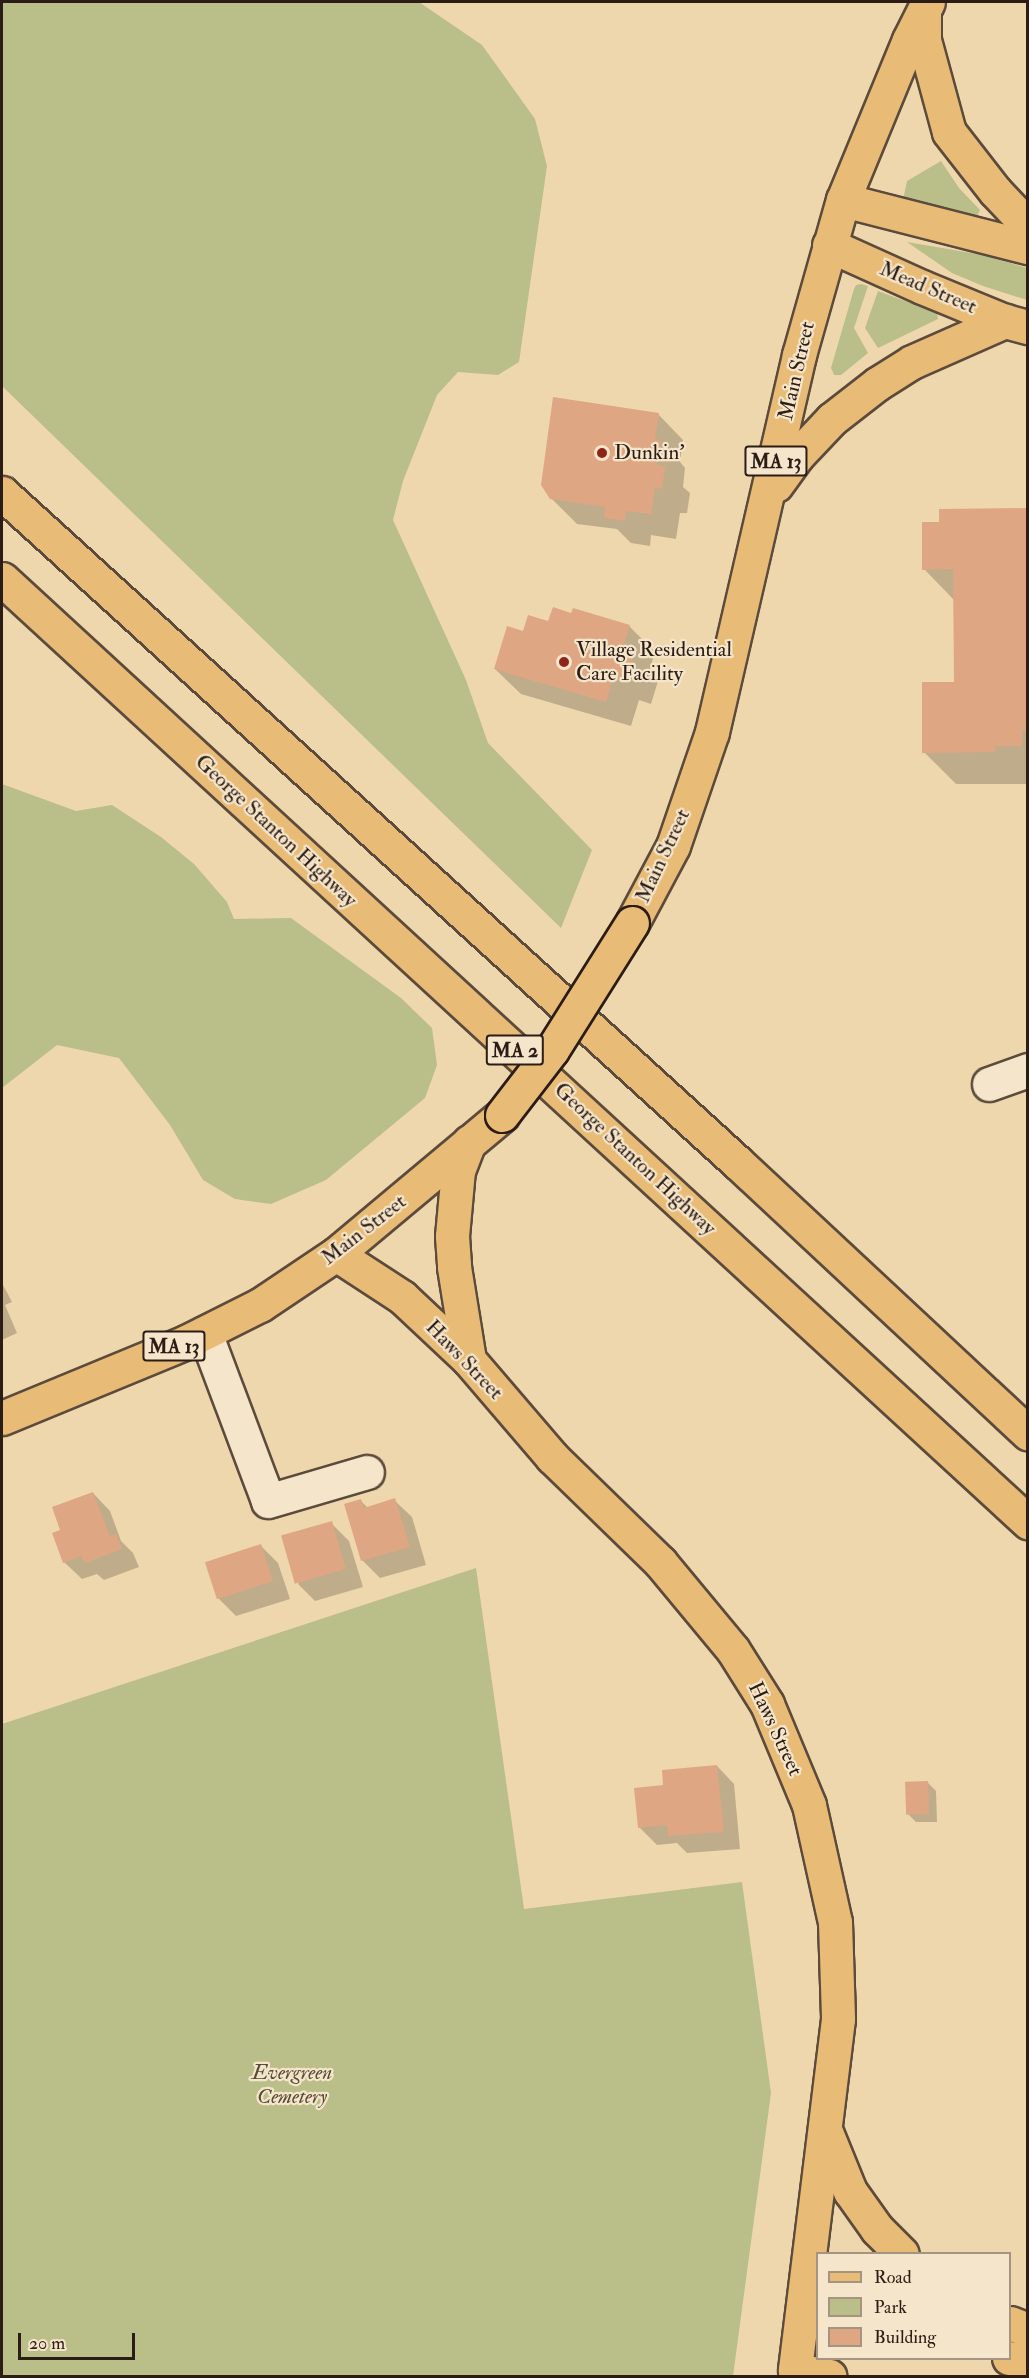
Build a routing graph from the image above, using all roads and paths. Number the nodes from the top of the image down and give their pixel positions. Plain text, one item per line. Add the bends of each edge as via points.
1 (926, 6) edge
2 (843, 200) junction
3 (1028, 226) edge
4 (829, 245) junction
5 (1028, 247) edge
6 (1016, 324) edge
7 (2, 493) edge
8 (767, 500) junction
9 (2, 579) edge
10 (1028, 1070) edge
11 (989, 1084) dead end
12 (469, 1142) junction
13 (336, 1254) junction
14 (205, 1332) junction
15 (469, 1360) junction
16 (2, 1418) edge
17 (1028, 1433) edge
18 (367, 1472) dead end
19 (1028, 1522) edge
20 (825, 2129) junction
21 (901, 2252) edge
22 (1011, 2323) edge
23 (809, 2326) edge
24 (1028, 2330) edge
25 (1011, 2358) edge
26 (1028, 2361) edge
27 (829, 2376) edge

1 - 2 main road, Main Street / MA 13
1 - 3 main road via 924,40 950,132 995,191
2 - 4 main road, Main Street / MA 13
2 - 5 main road
4 - 6 main road, Mead Street via 922,288
4 - 8 main road, Main Street / MA 13
6 - 8 main road via 912,363 877,384 832,419 797,456
7 - 17 main road via 737,1162
8 - 12 main road, Main Street / MA 13, bridge via 712,732 673,846 632,922 552,1050 502,1115
9 - 19 main road, George Stanton Highway / MA 2
10 - 11 street
12 - 13 main road, Main Street / MA 13
12 - 15 main road via 458,1170 452,1246
13 - 14 main road, Main Street / MA 13 via 260,1305
13 - 15 main road, Haws Street via 402,1297
14 - 16 main road, Main Street / MA 13
14 - 18 street via 268,1501
15 - 20 main road, Haws Street via 552,1457 660,1562 733,1650 767,1704 809,1805 835,1922 838,2019
20 - 21 main road via 850,2191 877,2229
20 - 23 main road, Haws Street
22 - 24 main road
23 - 27 main road, Haws Street via 795,2370
25 - 26 main road

